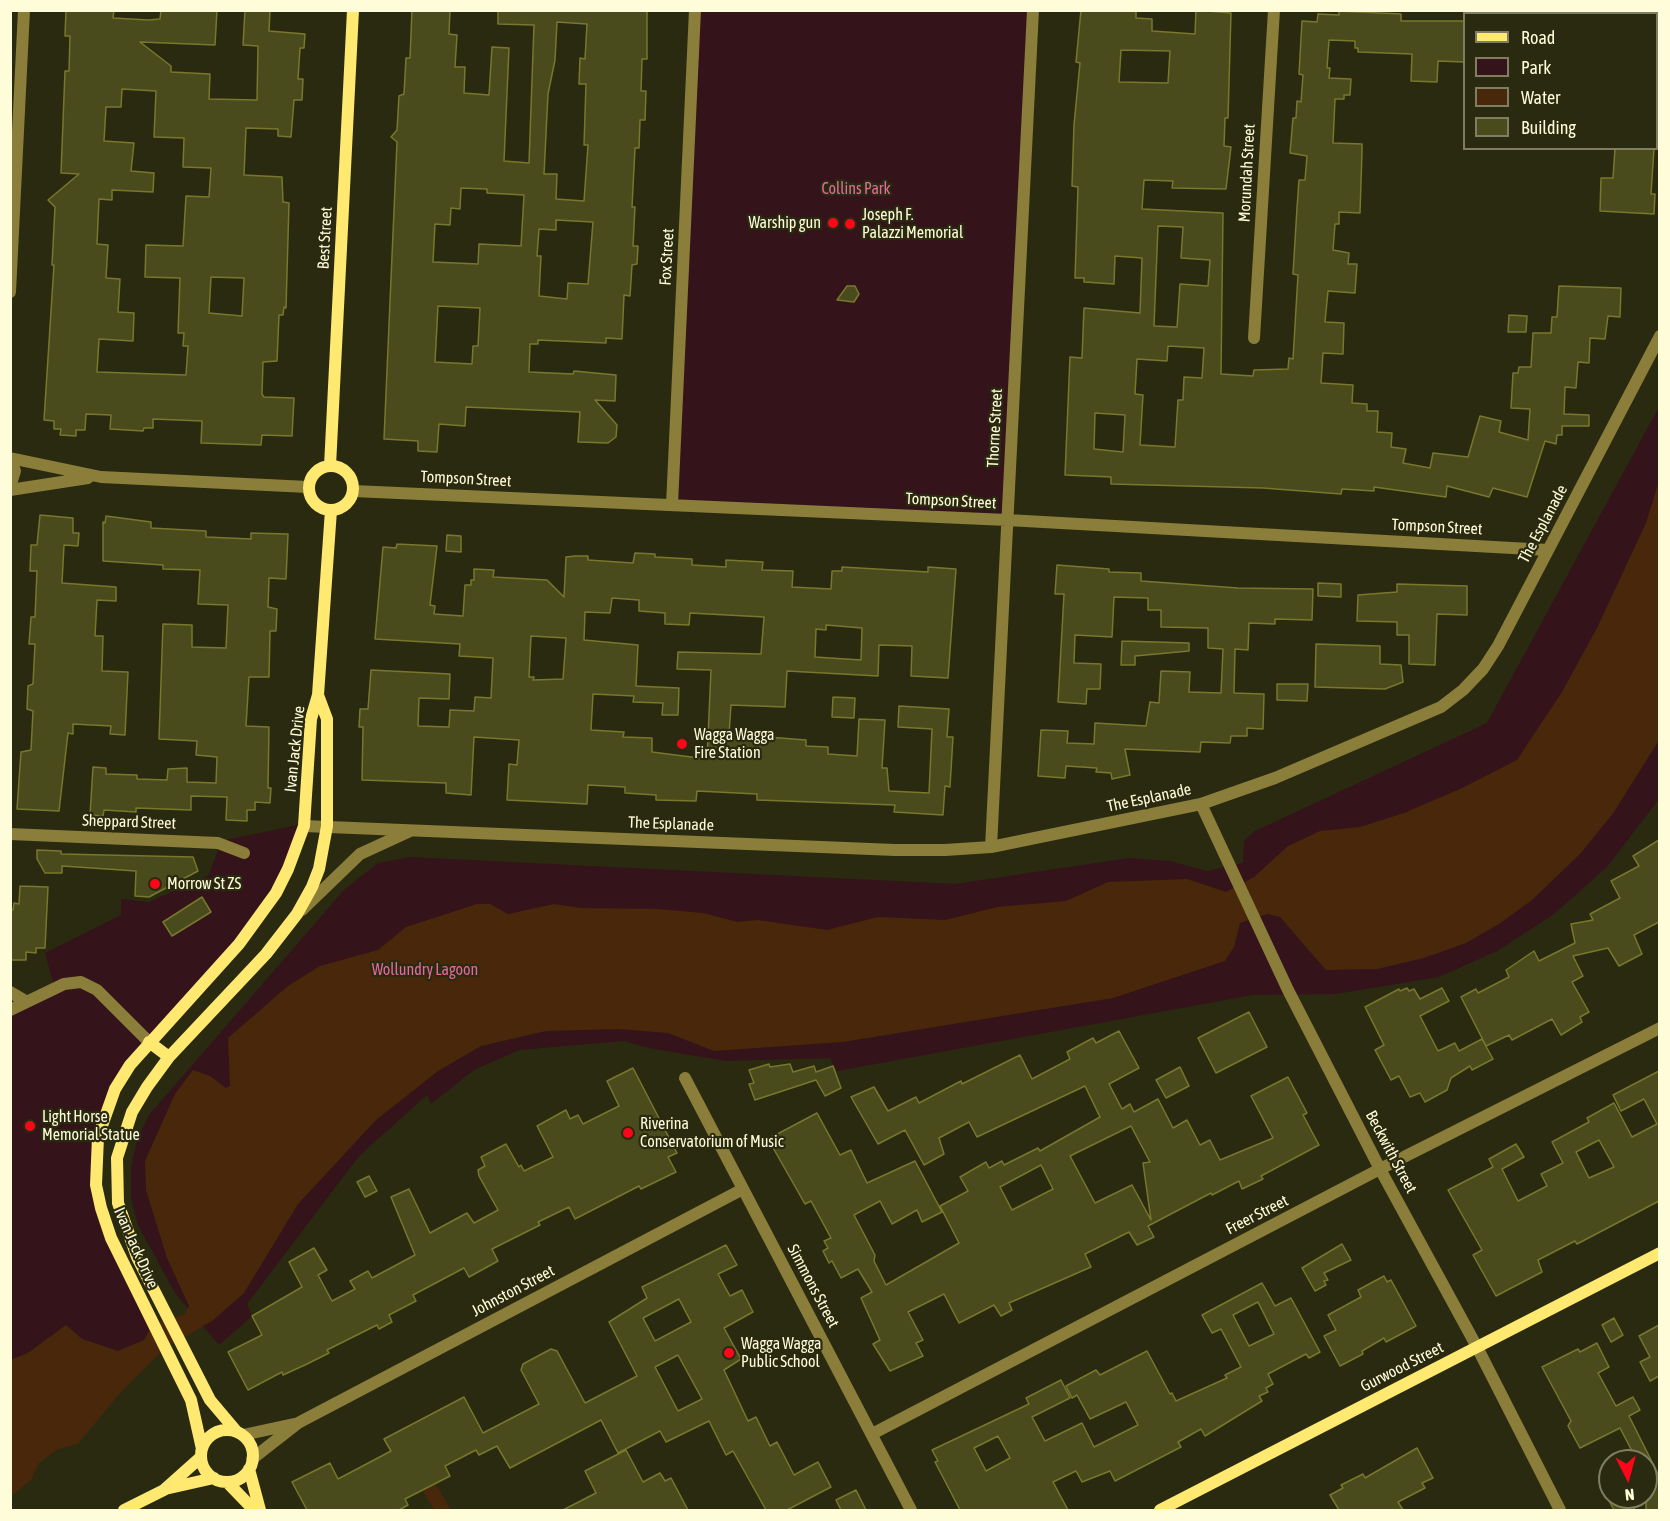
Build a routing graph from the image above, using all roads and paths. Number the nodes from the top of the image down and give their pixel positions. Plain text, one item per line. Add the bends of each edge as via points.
1 (24, 10) edge
2 (353, 10) edge
3 (695, 10) edge
4 (1033, 10) edge
5 (1274, 10) edge
6 (16, 50) edge
7 (14, 133) edge
8 (12, 237) edge
9 (10, 292) edge
10 (1659, 336) edge
11 (1254, 338) dead end
12 (10, 458) edge
13 (330, 466) junction
14 (101, 477) junction
15 (308, 487) junction
16 (10, 488) edge
17 (353, 491) junction
18 (672, 505) junction
19 (331, 510) junction
20 (1007, 520) junction
21 (1548, 550) junction
22 (318, 695) junction
23 (1201, 804) junction
24 (304, 826) junction
25 (327, 826) junction
26 (414, 830) junction
27 (10, 834) edge
28 (991, 847) junction
29 (244, 853) dead end
30 (297, 914) junction
31 (10, 992) edge
32 (27, 1002) junction
33 (10, 1010) edge
34 (1659, 1028) edge
35 (149, 1041) junction
36 (169, 1057) junction
37 (685, 1078) dead end
38 (1380, 1169) junction
39 (743, 1189) junction
40 (1659, 1253) edge
41 (1477, 1347) junction
42 (298, 1423) junction
43 (240, 1434) junction
44 (872, 1434) junction
45 (201, 1453) junction
46 (251, 1464) junction
47 (214, 1478) junction
48 (227, 1482) junction
49 (164, 1490) junction
50 (124, 1510) edge
51 (254, 1510) edge
52 (260, 1510) edge
53 (911, 1510) edge
54 (1160, 1510) edge
55 (1560, 1510) edge

1 - 6 street
2 - 13 street, Best Street
3 - 18 street, Fox Street
4 - 20 street, Thorne Street
5 - 11 street, Morundah Street
6 - 7 street
7 - 8 street
8 - 9 street
10 - 21 street, The Esplanade
12 - 14 street
12 - 16 street via 15,471
13 - 15 street via 318,470
13 - 17 street via 350,476
14 - 15 street
14 - 16 street
15 - 19 street via 317,506
17 - 18 street, Tompson Street
17 - 19 street via 348,502
18 - 20 street, Tompson Street
19 - 22 street
20 - 21 street, Tompson Street
20 - 28 street, Thorne Street
21 - 23 street, The Esplanade via 1483,669 1441,707 1275,778
22 - 24 street, Ivan Jack Drive via 311,718
22 - 25 street, Ivan Jack Drive via 327,719
23 - 28 street, The Esplanade
23 - 38 street, Beckwith Street
24 - 25 street, The Esplanade
24 - 35 street, Ivan Jack Drive via 276,893 238,944
25 - 26 street, The Esplanade
25 - 30 street, Ivan Jack Drive via 319,869
26 - 28 street, The Esplanade via 895,850
26 - 30 street, The Esplanade via 360,854
27 - 29 street, Sheppard Street via 218,843
30 - 36 street, Ivan Jack Drive via 266,954
31 - 32 street
32 - 33 street
32 - 35 street via 64,984 81,982 97,990
34 - 38 street, Freer Street
35 - 36 street
35 - 45 street, Ivan Jack Drive via 115,1089 98,1137 101,1209 111,1238 191,1400
36 - 43 street, Ivan Jack Drive via 132,1112 122,1136 116,1181 123,1222 210,1400
37 - 39 street, Simmons Street
38 - 41 street, Beckwith Street
38 - 44 street, Freer Street
39 - 42 street, Johnston Street
39 - 44 street, Simmons Street
40 - 41 street, Gurwood Street
41 - 54 street, Gurwood Street
41 - 55 street, Beckwith Street
42 - 43 street, Johnston Street
42 - 46 street, Johnston Street
43 - 45 street via 220,1431 206,1441
43 - 46 street via 251,1446
44 - 53 street, Simmons Street
45 - 47 street via 207,1473
45 - 49 street
46 - 48 street via 241,1477
46 - 52 street
47 - 48 street
47 - 49 street
48 - 51 street
49 - 50 street

